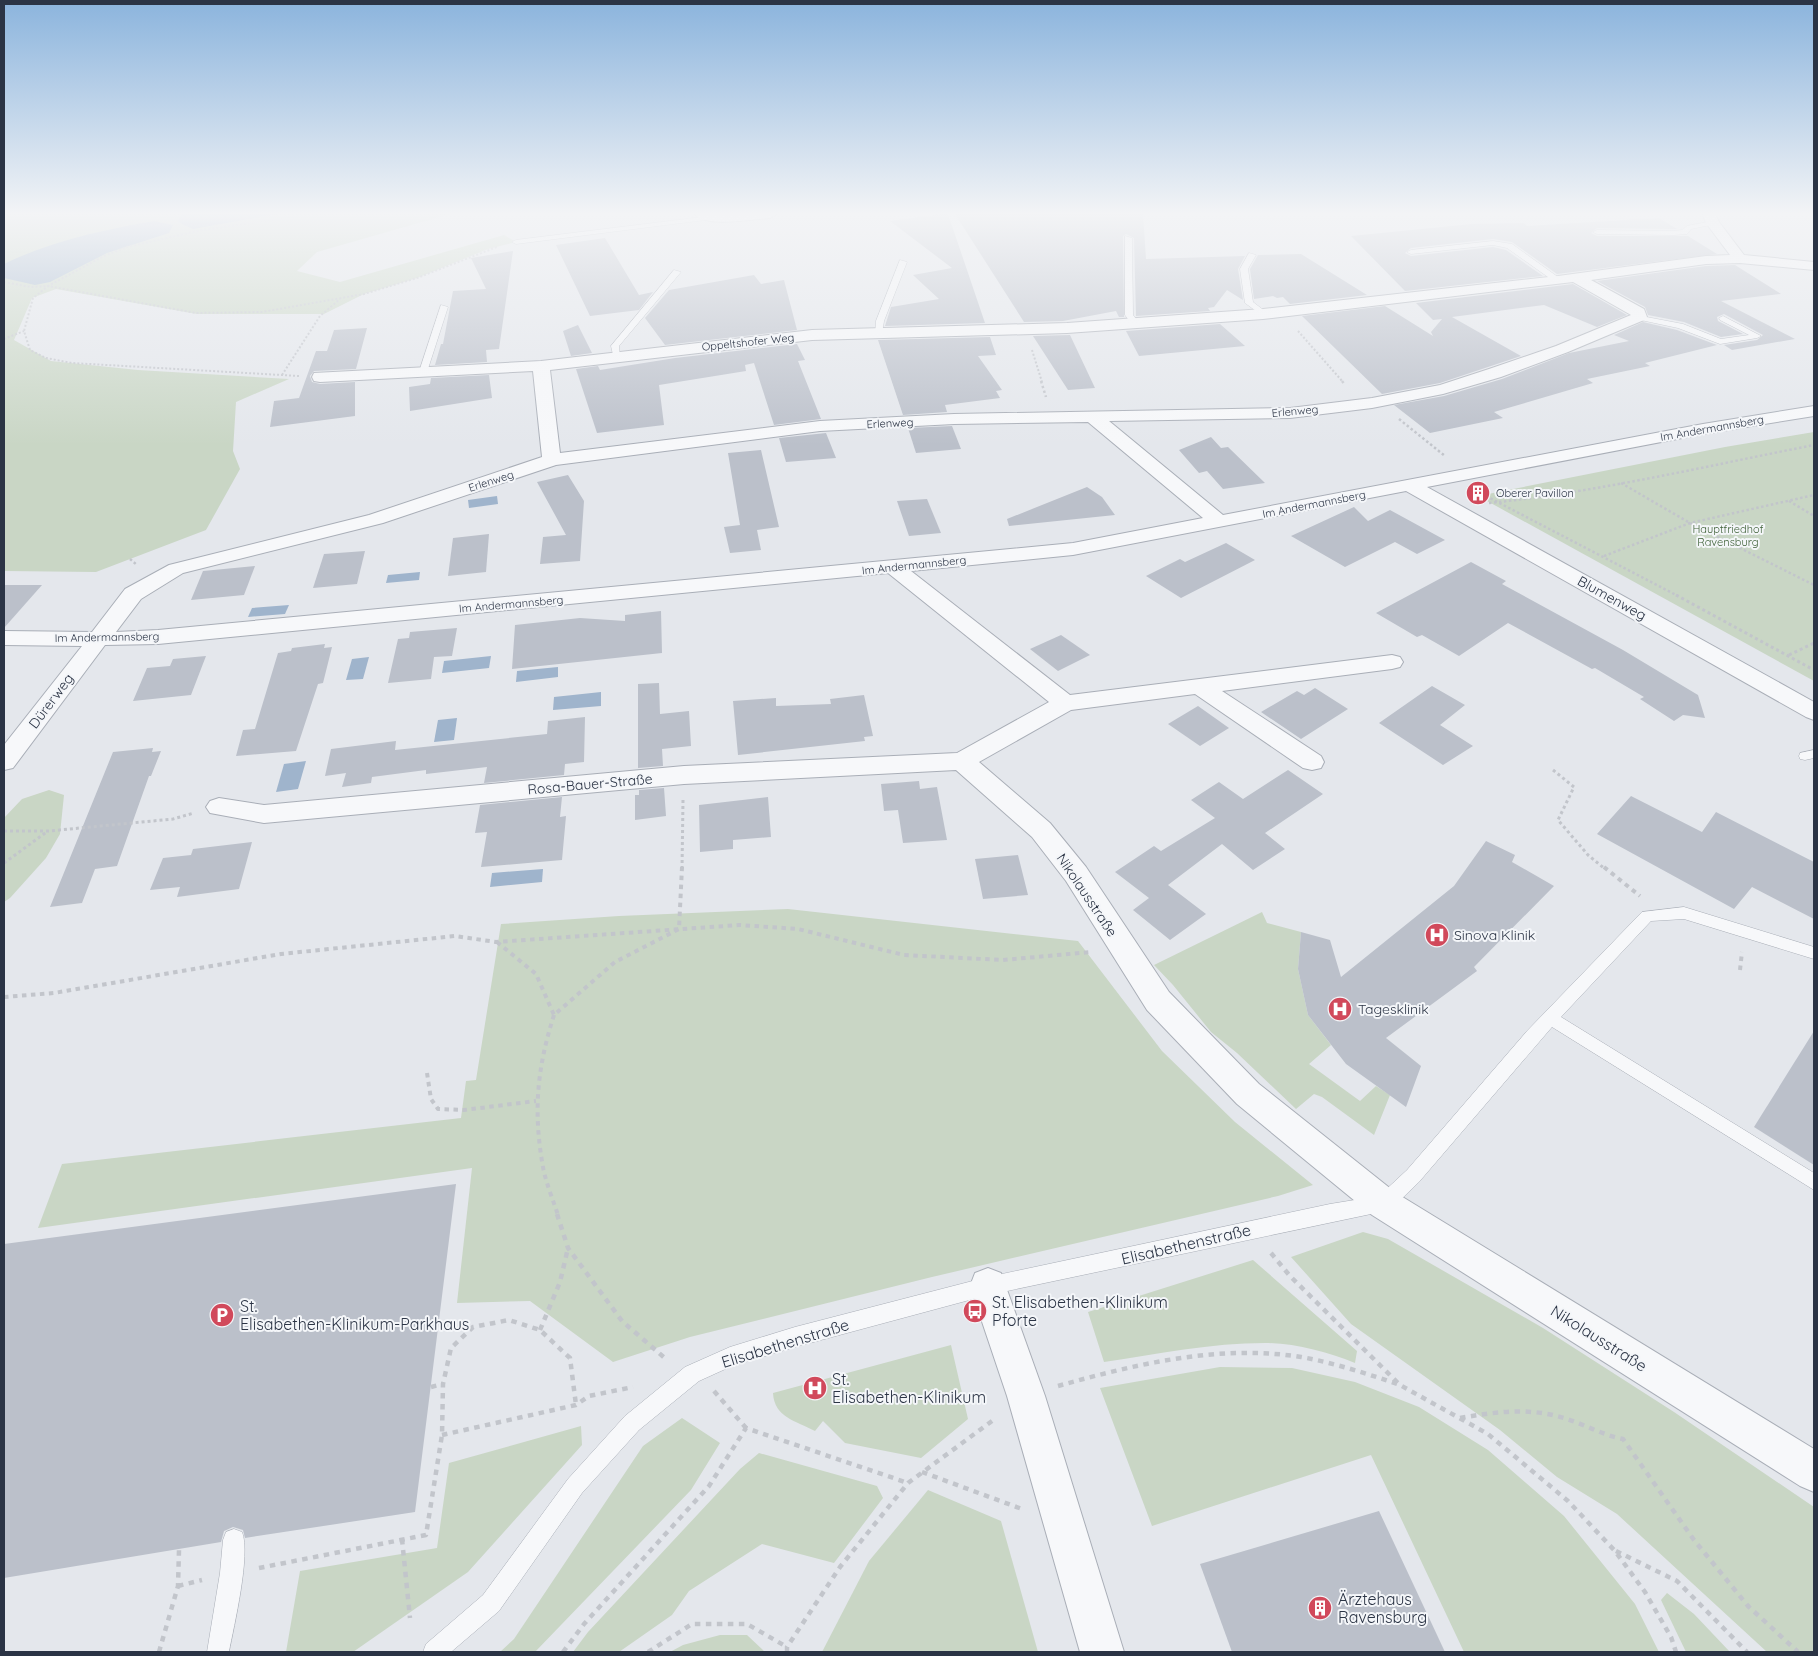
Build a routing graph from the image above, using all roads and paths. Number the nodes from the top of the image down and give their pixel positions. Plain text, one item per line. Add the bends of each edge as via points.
1 (41, 291) edge
2 (77, 291) edge
3 (369, 291) edge
4 (660, 291) edge
5 (892, 291) edge
6 (1129, 291) edge
7 (1247, 291) edge
8 (1461, 291) edge
9 (1594, 291) edge
10 (341, 299) junction
11 (444, 307) dead end
12 (1281, 312) junction
13 (1263, 314) junction
14 (1638, 318) junction
15 (1723, 318) dead end
16 (1136, 324) junction
17 (1022, 330) junction
18 (24, 331) junction
19 (878, 334) junction
20 (4, 338) edge
21 (618, 357) junction
22 (541, 366) junction
23 (423, 372) junction
24 (282, 375) junction
25 (320, 377) joint
26 (1342, 382) dead end
27 (1378, 401) junction
28 (1048, 402) dead end
29 (1814, 411) edge
30 (1092, 417) junction
31 (1814, 446) edge
32 (1444, 455) dead end
33 (552, 460) junction
34 (1621, 483) junction
35 (1408, 485) junction
36 (1814, 495) edge
37 (1486, 496) dead end
38 (1788, 501) junction
39 (1497, 502) junction
40 (1485, 503) dead end
41 (1814, 516) edge
42 (1220, 522) junction
43 (1690, 523) junction
44 (1604, 556) junction
45 (892, 567) junction
46 (1814, 585) edge
47 (4, 638) edge
48 (97, 639) junction
49 (1814, 643) edge
50 (1789, 655) junction
51 (1392, 662) dead end
52 (1814, 670) edge
53 (1200, 687) junction
54 (1065, 703) junction
55 (1814, 712) edge
56 (4, 726) edge
57 (31, 727) junction
58 (962, 761) junction
59 (4, 762) edge
60 (1312, 762) dead end
61 (1553, 770) dead end
62 (684, 775) junction
63 (219, 807) joint
64 (4, 830) edge
65 (49, 831) junction
66 (4, 863) edge
67 (1664, 914) junction
68 (679, 929) junction
69 (496, 942) junction
70 (1124, 951) junction
71 (1814, 953) edge
72 (4, 997) edge
73 (554, 1015) junction
74 (1550, 1018) junction
75 (427, 1073) dead end
76 (536, 1101) junction
77 (1814, 1182) edge
78 (1384, 1204) junction
79 (1251, 1229) junction
80 (568, 1248) junction
81 (988, 1286) junction
82 (540, 1330) junction
83 (692, 1374) junction
84 (443, 1384) junction
85 (1400, 1385) junction
86 (636, 1386) dead end
87 (431, 1387) dead end
88 (1026, 1396) junction
89 (576, 1405) junction
90 (1459, 1418) junction
91 (746, 1428) junction
92 (442, 1435) junction
93 (922, 1472) junction
94 (1814, 1472) edge
95 (908, 1483) junction
96 (1063, 1524) junction
97 (402, 1539) junction
98 (234, 1540) dead end
99 (179, 1550) dead end
100 (1615, 1551) junction
101 (231, 1573) junction
102 (178, 1586) junction
103 (410, 1618) dead end
104 (787, 1650) edge
105 (159, 1652) edge
106 (218, 1652) edge
107 (434, 1652) edge
108 (564, 1652) edge
109 (648, 1652) edge
110 (1102, 1652) edge
111 (1676, 1652) edge
112 (1747, 1652) edge
113 (1798, 1652) edge

1 - 18 path via 33,298
2 - 10 path via 196,313 262,312
3 - 10 path
4 - 21 lane via 615,346
5 - 19 lane
6 - 16 lane via 1129,316
7 - 13 lane via 1249,303
8 - 12 street, Oppeltshofer Weg
9 - 14 street via 1639,312
10 - 24 path via 320,316
11 - 23 lane
12 - 13 street, Oppeltshofer Weg
12 - 26 path
13 - 16 street, Oppeltshofer Weg
14 - 15 lane via 1680,326 1720,342 1757,336
14 - 27 street, Erlenweg via 1494,373 1443,389
16 - 17 street, Oppeltshofer Weg
17 - 19 street, Oppeltshofer Weg
17 - 28 path via 1029,340
18 - 20 path
18 - 24 path via 30,350 46,358 72,363
19 - 21 street, Oppeltshofer Weg via 803,336
21 - 22 street, Oppeltshofer Weg
22 - 23 street, Oppeltshofer Weg
22 - 33 street
23 - 25 street, Oppeltshofer Weg
24 - 25 path
27 - 30 street, Erlenweg via 1290,413
27 - 32 path
29 - 35 street, Im Andermannsberg via 1694,430
30 - 33 street, Erlenweg via 954,419 820,426
30 - 42 street
31 - 34 path
33 - 48 street, Erlenweg via 376,519 176,569 133,594
34 - 39 path
34 - 43 path
35 - 42 street, Im Andermannsberg
35 - 55 street, Blumenweg
36 - 38 path
37 - 39 path
38 - 41 path
38 - 43 path
39 - 40 path
39 - 44 path
42 - 45 street, Im Andermannsberg via 1073,548
43 - 44 path
43 - 46 path
44 - 50 path
45 - 48 street, Im Andermannsberg via 158,637
45 - 54 street
47 - 48 street, Im Andermannsberg
48 - 57 street, Dürerweg
49 - 50 path
50 - 52 path
51 - 53 street
53 - 54 street
53 - 60 street
54 - 58 street
56 - 57 street
57 - 59 street, Dürerweg
58 - 62 street, Rosa-Bauer-Straße
58 - 70 street, Nikolausstraße via 1041,830 1076,874
61 - 67 path via 1574,787 1558,820 1588,856
62 - 63 street, Rosa-Bauer-Straße via 264,814
62 - 68 path
63 - 65 path via 173,819
64 - 65 path
65 - 66 path
67 - 71 lane via 1684,913
67 - 74 lane via 1647,916
68 - 69 path
68 - 70 path via 740,925 798,929 904,955 1003,960
68 - 73 path via 615,962
69 - 72 path via 455,936 281,954 54,993
69 - 73 path via 536,974
70 - 78 street, Nikolausstraße via 1158,1001 1248,1094
73 - 76 path via 543,1049
74 - 77 lane
74 - 78 lane via 1413,1176
75 - 76 path via 431,1099 438,1109 464,1110
76 - 80 path via 543,1168
78 - 79 lane, Elisabethenstraße
78 - 94 street, Nikolausstraße
79 - 81 lane, Elisabethenstraße
79 - 85 path via 1290,1276
80 - 82 path via 560,1282
80 - 83 path via 622,1322 659,1355
81 - 83 lane, Elisabethenstraße via 795,1337 730,1357
81 - 88 street
82 - 84 path via 509,1320 473,1327 451,1348
82 - 89 path via 570,1358
83 - 91 path via 712,1390
83 - 107 lane, Elisabethenstraße via 632,1423 575,1486 491,1603
84 - 87 path
84 - 92 path
85 - 88 path via 1352,1369 1287,1355 1220,1354 1166,1361
85 - 90 path
86 - 89 path via 589,1396
88 - 93 path
88 - 96 street
89 - 92 path
90 - 100 path via 1488,1434 1568,1501
90 - 113 path via 1515,1409 1538,1410 1567,1418 1609,1437 1623,1439 1694,1540 1748,1606
91 - 95 path
91 - 108 path via 709,1486 584,1624
92 - 97 path via 426,1534
93 - 95 path
93 - 96 path
95 - 104 path via 840,1567
96 - 110 street
97 - 101 path
97 - 103 path
98 - 101 lane
99 - 102 path
100 - 111 path via 1645,1592
100 - 112 path via 1676,1581
101 - 102 path
101 - 106 lane
102 - 105 path
104 - 109 path via 746,1624 692,1624

